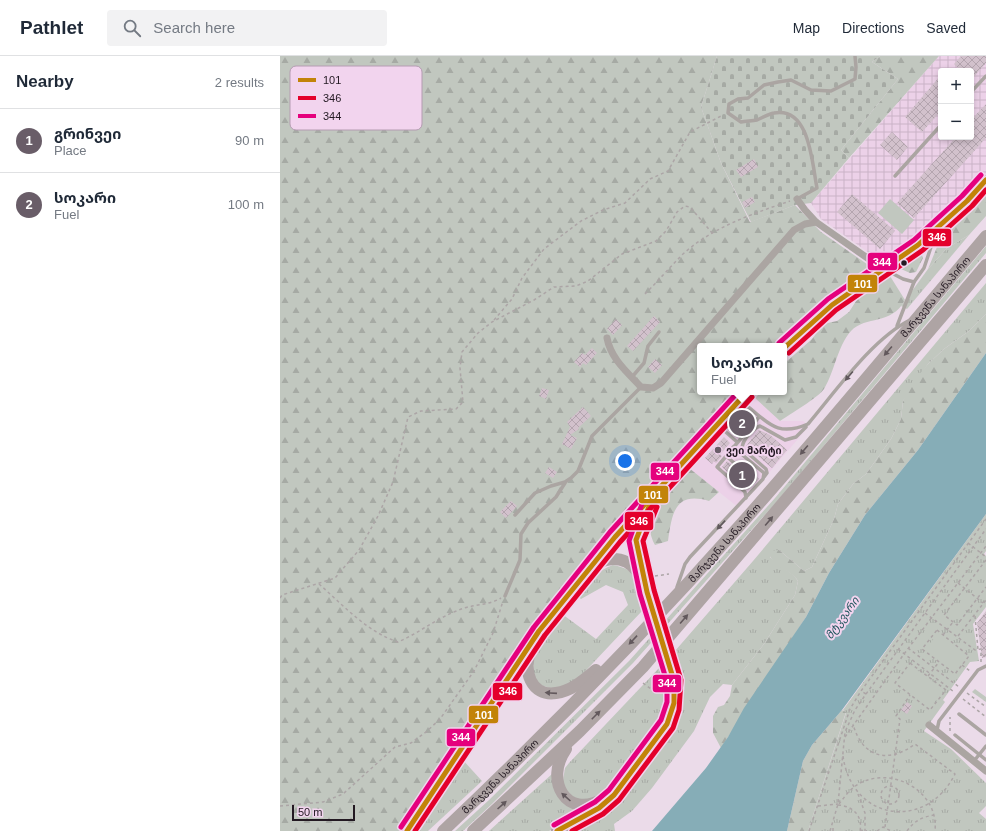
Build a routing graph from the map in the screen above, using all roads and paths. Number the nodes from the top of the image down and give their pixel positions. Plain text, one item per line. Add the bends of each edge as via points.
1 (855, 56) edge
2 (986, 76) edge
3 (974, 89) edge
4 (728, 113) junction
5 (938, 128) edge
6 (895, 176) dead end
7 (986, 180) edge
8 (797, 199) junction
9 (816, 222) junction
10 (938, 227) junction
11 (713, 234) junction
12 (986, 236) edge
13 (986, 265) edge
14 (883, 269) junction
15 (914, 282) junction
16 (645, 294) dead end
17 (920, 315) junction
18 (492, 322) junction
19 (897, 326) junction
20 (659, 332) dead end
21 (607, 338) dead end
22 (787, 345) edge
23 (632, 377) junction
24 (641, 387) junction
25 (744, 395) edge
26 (740, 400) junction
27 (759, 417) junction
28 (808, 424) junction
29 (718, 425) junction
30 (737, 442) junction
31 (733, 447) junction
32 (726, 456) junction
33 (740, 468) dead end
34 (763, 479) junction
35 (565, 482) junction
36 (660, 486) junction
37 (746, 498) junction
38 (514, 515) dead end
39 (986, 519) edge
40 (986, 529) edge
41 (615, 537) junction
42 (968, 543) junction
43 (637, 545) junction
44 (986, 546) edge
45 (973, 547) junction
46 (981, 553) junction
47 (986, 557) edge
48 (620, 559) junction
49 (986, 560) edge
50 (587, 569) junction
51 (669, 574) dead end
52 (651, 577) dead end
53 (958, 583) junction
54 (319, 584) junction
55 (965, 588) junction
56 (986, 588) edge
57 (647, 592) junction
58 (675, 595) junction
59 (505, 596) junction
60 (280, 598) edge
61 (978, 598) junction
62 (986, 600) edge
63 (984, 603) junction
64 (925, 613) junction
65 (974, 614) junction
66 (932, 618) junction
67 (954, 622) junction
68 (948, 630) junction
69 (539, 631) junction
70 (943, 635) junction
71 (957, 637) junction
72 (908, 648) junction
73 (898, 649) junction
74 (978, 650) junction
75 (620, 654) junction
76 (904, 654) junction
77 (986, 655) edge
78 (939, 662) junction
79 (962, 665) junction
80 (986, 666) edge
81 (934, 668) junction
82 (970, 671) dead end
83 (930, 674) junction
84 (928, 676) junction
85 (643, 683) dead end
86 (666, 686) dead end
87 (963, 690) junction
88 (861, 691) junction
89 (866, 694) junction
90 (910, 695) junction
91 (958, 696) junction
92 (986, 707) edge
93 (959, 714) dead end
94 (986, 717) edge
95 (853, 724) junction
96 (930, 725) dead end
97 (937, 730) junction
98 (580, 731) junction
99 (955, 735) dead end
100 (986, 735) edge
101 (839, 742) junction
102 (843, 743) junction
103 (986, 746) edge
104 (842, 753) junction
105 (979, 754) junction
106 (895, 755) junction
107 (986, 760) edge
108 (974, 761) junction
109 (986, 771) edge
110 (891, 778) junction
111 (624, 782) junction
112 (890, 786) junction
113 (853, 788) junction
114 (856, 791) junction
115 (838, 804) junction
116 (888, 804) junction
117 (929, 805) junction
118 (280, 806) edge
119 (818, 806) junction
120 (887, 811) junction
121 (934, 816) junction
122 (833, 823) junction
123 (885, 827) junction
124 (860, 830) edge
125 (407, 831) edge
126 (443, 831) edge
127 (473, 831) edge
128 (557, 831) edge
129 (809, 831) edge
130 (830, 831) edge
131 (833, 831) edge
132 (866, 831) edge
133 (877, 831) edge
134 (891, 831) edge
135 (907, 831) edge
136 (935, 831) edge

1 - 4 lane via 855,79 831,91 811,90 791,80 778,82 764,85 748,98 738,99 729,104
2 - 3 lane
4 - 8 lane via 741,122 785,112 800,122 808,141 817,188
4 - 18 path via 690,132 668,171 650,179 624,203 581,221 544,249 522,278 512,299
5 - 6 lane
7 - 10 street
8 - 9 street
8 - 11 path via 748,215
9 - 14 street
9 - 24 street via 794,230 661,383 653,388
10 - 14 street via 918,245
10 - 15 lane via 924,268
11 - 16 path via 684,254
11 - 18 path via 690,207 685,206 677,212 666,231 656,241 622,254 588,281 576,286 554,287
12 - 17 highway, მარჯვენა სანაპირო
98 -> 13 highway, მარჯვენა სანაპირო via 643,666 692,610
14 - 15 lane
14 - 22 street via 832,305
15 - 19 lane
17 - 19 lane
17 -> 58 highway, მარჯვენა სანაპირო via 742,523
18 - 54 path via 478,333 462,352 460,368 463,402 456,409 420,411 408,417 393,482 378,516 359,550 335,578
19 -> 28 lane via 879,341
20 - 23 lane via 648,346 644,363
21 - 23 street via 610,350
23 - 24 street
24 - 35 lane via 592,436 578,472
25 - 26 street
26 - 27 lane
26 - 29 street
27 - 28 lane via 768,425 787,430
27 - 30 lane
28 - 34 lane via 796,437 790,439 781,438 760,426 745,439 742,448 766,470
29 - 30 lane
29 - 36 street
30 - 31 lane
31 - 32 lane
31 - 34 lane via 764,473
32 - 33 lane
32 - 37 lane via 717,467 745,492
34 - 37 lane
35 - 38 lane via 535,493
35 - 59 lane via 556,497 528,522 521,534 520,560
36 - 41 street
36 - 43 street via 645,514
37 -> 58 lane via 685,564
39 - 42 path
40 - 45 path
41 - 43 highway via 628,534
41 - 48 highway via 611,549
41 - 50 highway
42 - 45 path
42 - 88 path
43 - 48 highway via 632,557
43 - 57 highway
44 - 46 path
45 - 46 path
45 - 64 path
46 - 47 path
46 - 53 path
48 - 50 highway via 600,561
48 - 57 highway via 635,568
49 - 55 path
50 - 69 highway
51 - 52 path
53 - 55 path
53 - 66 path
54 - 59 path via 384,638 398,642 461,609 494,602
54 - 60 path via 282,595
55 - 61 path
55 - 67 path via 944,615
56 - 61 path
57 - 111 highway, bridge via 672,671 675,695 667,724
58 -> 75 highway, მარჯვენა სანაპირო
59 - 118 path via 493,633 474,671 440,719 411,743 395,747 343,794 323,802
61 - 63 path
61 - 67 path via 957,625
62 - 63 path
63 - 65 path
64 - 66 path
64 - 73 path
65 - 71 path
65 - 74 path
66 - 68 path
66 - 72 path
67 - 68 path
68 - 70 path
68 - 71 path
75 -> 69 highway via 567,690 556,694 545,693 532,683 526,665
69 - 125 highway
70 - 78 path via 937,630 922,649
70 - 79 path via 970,656
71 - 74 path
72 - 76 path
72 - 81 path
73 - 76 path
73 - 89 path
74 - 77 path via 981,649 981,656
75 - 126 highway, მარჯვენა სანაპირო via 502,775
76 - 83 path
76 - 95 path
78 - 79 path via 955,674
78 - 81 path
79 - 82 path
80 - 87 lane via 978,670
81 - 83 path
81 - 87 path
83 - 84 path
83 - 91 path
84 - 90 path via 910,663 895,683
84 - 90 path via 946,690 930,710
85 - 86 path via 651,689
87 - 91 lane
87 - 92 path
88 - 89 path
88 - 101 path via 850,709
89 - 102 path via 850,720
90 - 106 path via 896,716 900,719
91 - 94 path
91 - 97 lane via 939,721
93 - 100 lane
95 - 102 path via 846,733
95 - 106 path via 859,740 872,752 883,756
96 - 97 street
97 - 108 street
111 -> 98 highway via 595,804 585,806 572,802 562,794 557,783 557,770 562,756
127 -> 98 highway, მარჯვენა სანაპირო
99 - 105 lane
101 - 102 path
101 - 119 path
102 - 104 path
103 - 105 lane
104 - 113 path via 845,772
104 - 115 path
105 - 107 lane
105 - 108 lane
106 - 110 path
106 - 117 path via 905,752 915,744 955,774 949,787
108 - 109 street
110 - 112 path
110 - 113 path via 874,778
110 - 117 path via 905,782 918,790
111 - 128 highway via 599,808
112 - 116 path
112 - 116 path via 883,788 881,794 882,800
112 - 116 path via 898,789 900,795 895,803
113 - 114 path
113 - 115 path
114 - 120 path via 868,804
114 - 132 path via 865,813
115 - 119 path
115 - 122 path
115 - 124 path via 853,810 860,821
116 - 120 path
117 - 120 path via 903,813
117 - 121 path
119 - 129 path
120 - 123 path
121 - 135 path via 922,818
121 - 136 path
122 - 130 path
122 - 131 path
123 - 133 path
123 - 134 path
124 - 132 path

